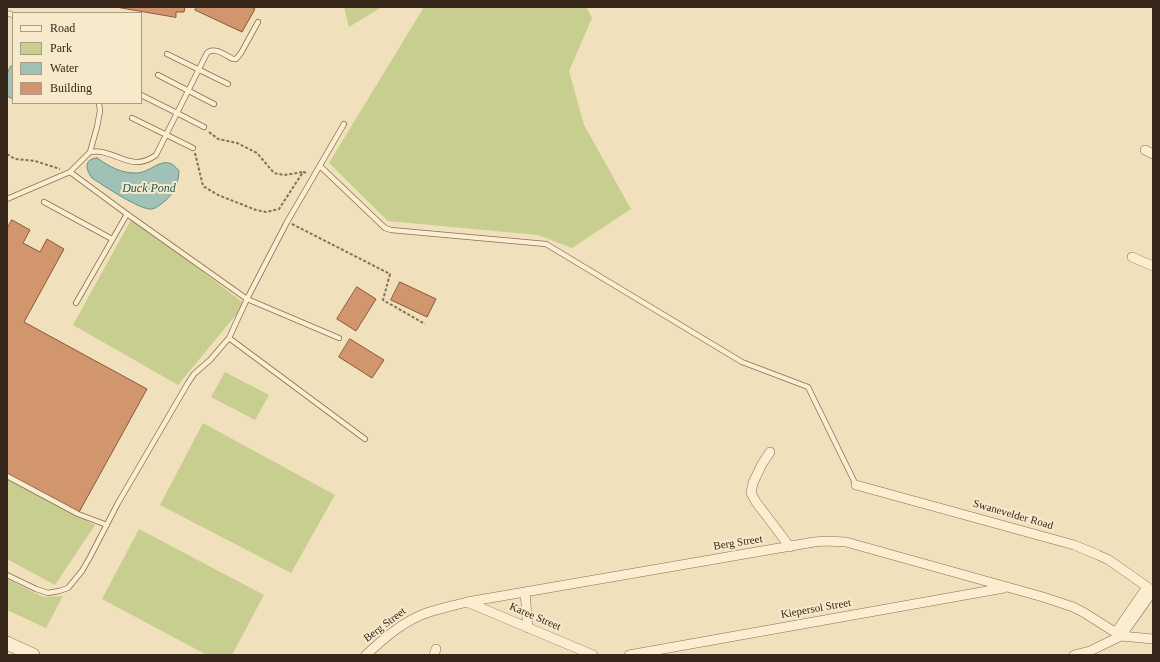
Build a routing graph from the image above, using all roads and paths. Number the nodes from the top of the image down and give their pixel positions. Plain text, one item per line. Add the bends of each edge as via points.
1 (258, 22) dead end
2 (168, 54) dead end
3 (198, 70) junction
4 (158, 75) dead end
5 (228, 84) dead end
6 (188, 91) junction
7 (142, 96) edge
8 (99, 104) edge
9 (214, 104) dead end
10 (177, 113) junction
11 (132, 118) dead end
12 (344, 124) dead end
13 (204, 127) joint
14 (166, 135) junction
15 (193, 148) joint
16 (90, 152) junction
17 (7, 154) edge
18 (320, 166) junction
19 (70, 172) junction
20 (303, 172) junction
21 (315, 174) junction
22 (7, 199) edge
23 (44, 202) dead end
24 (127, 214) junction
25 (287, 222) junction
26 (112, 239) junction
27 (1132, 257) dead end
28 (1153, 266) edge
29 (247, 299) junction
30 (76, 304) dead end
31 (425, 324) dead end
32 (229, 338) junction
33 (339, 338) dead end
34 (365, 439) dead end
35 (770, 452) dead end
36 (7, 476) edge
37 (856, 485) joint
38 (107, 525) junction
39 (790, 547) junction
40 (7, 575) edge
41 (1007, 588) junction
42 (1151, 590) edge
43 (525, 592) junction
44 (467, 602) junction
45 (528, 628) junction
46 (1117, 636) junction
47 (1153, 639) edge
48 (7, 643) edge
49 (33, 655) edge
50 (366, 655) edge
51 (593, 655) edge
52 (629, 655) edge
53 (1074, 655) edge

1 - 3 lane via 239,57 233,59 216,50 210,50
2 - 3 lane
3 - 5 lane
3 - 6 lane
4 - 6 lane
6 - 9 lane
6 - 10 lane
7 - 10 lane
8 - 16 lane via 97,127
10 - 13 lane
10 - 14 lane
11 - 14 lane
12 - 18 lane
13 - 20 path via 218,139 237,143 257,152 274,173
14 - 15 lane
14 - 16 lane via 156,155 138,163 104,152
15 - 20 path via 203,186 218,196 256,210 266,212 279,209
16 - 19 lane
17 - 19 path via 15,159 35,161
18 - 21 lane
18 - 37 lane via 385,228 546,244 742,362 808,387
19 - 22 lane
19 - 24 lane
20 - 21 path
21 - 25 lane
23 - 26 lane
24 - 26 lane
24 - 29 lane
25 - 29 lane
25 - 31 path via 390,274 383,300
26 - 30 lane
27 - 28 street
29 - 32 lane
29 - 33 lane
32 - 34 lane
32 - 38 lane via 188,383
35 - 39 street via 753,483 751,493
36 - 38 lane via 78,514
37 - 42 street, Swanevelder Road via 1074,545 1109,560
38 - 40 lane via 82,570 68,588 48,593
39 - 41 street, Berg Street via 820,542 846,542
39 - 43 street, Berg Street
41 - 46 street, Berg Street via 1073,607
41 - 52 street, Kiepersol Street
42 - 46 street
43 - 44 street, Berg Street
43 - 45 street
44 - 45 street, Karee Street
44 - 50 street, Berg Street via 420,615 381,641
45 - 51 street, Karee Street
46 - 47 street
46 - 53 street via 1090,651
48 - 49 street

